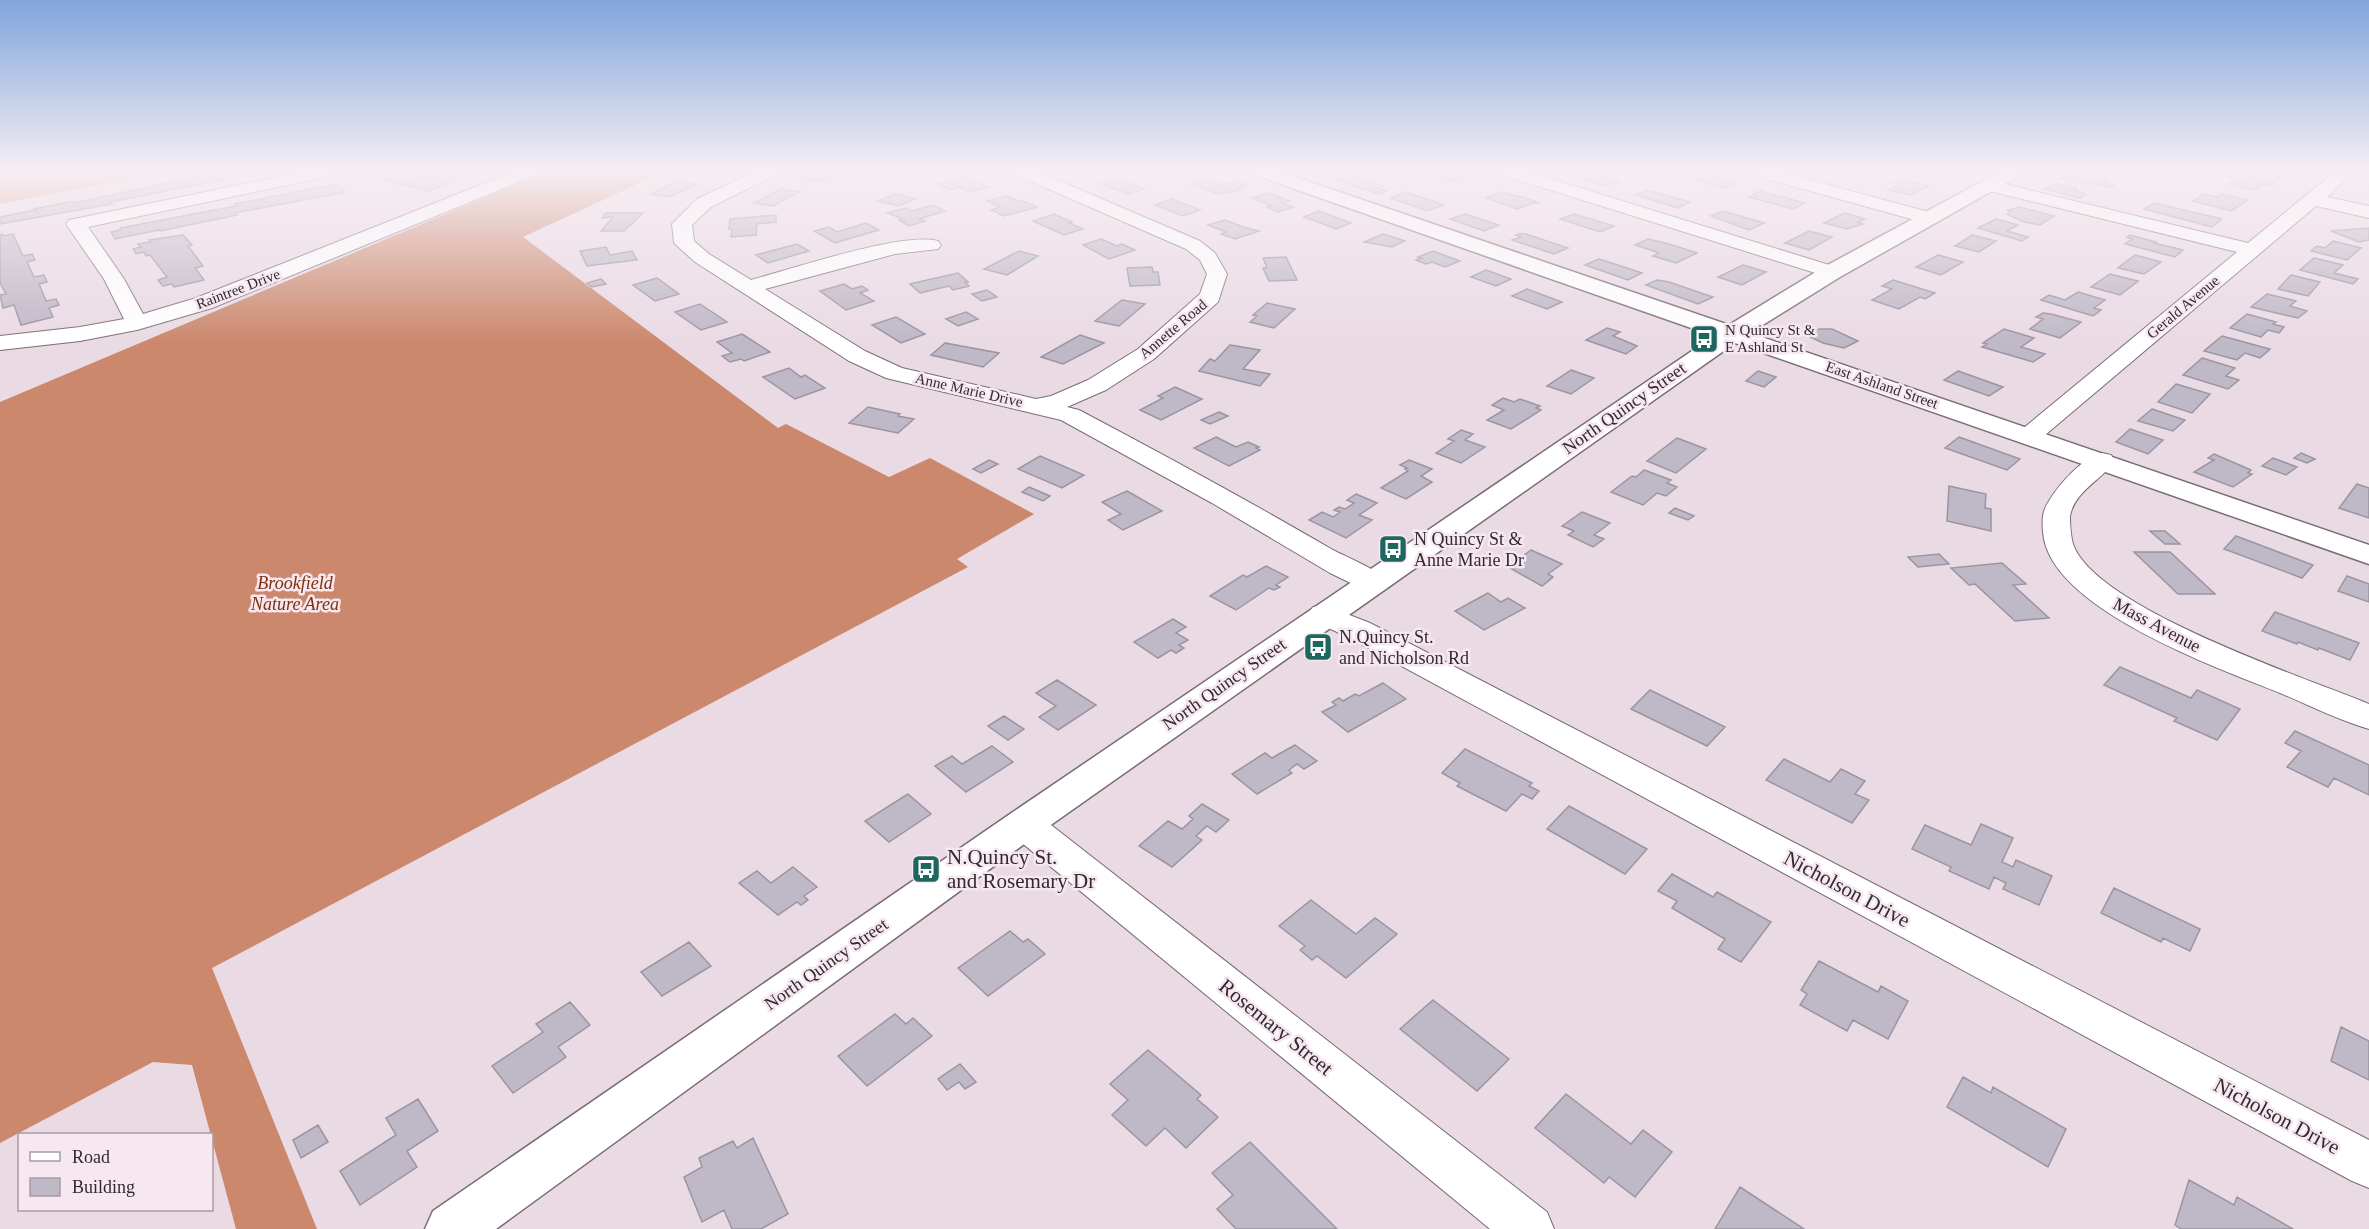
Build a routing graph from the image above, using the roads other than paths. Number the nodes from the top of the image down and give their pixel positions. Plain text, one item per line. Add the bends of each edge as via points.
1 (78, 227) edge
2 (390, 227) edge
3 (682, 227) edge
4 (1152, 227) edge
5 (1424, 227) edge
6 (1689, 227) edge
7 (1912, 227) edge
8 (2174, 227) edge
9 (2278, 227) edge
10 (932, 245) dead end
11 (2251, 250) junction
12 (1832, 272) junction
13 (748, 288) junction
14 (137, 323) junction
15 (1732, 334) junction
16 (0, 343) edge
17 (1040, 406) junction
18 (2029, 436) junction
19 (2102, 461) junction
20 (2369, 555) edge
21 (1372, 582) junction
22 (1324, 614) junction
23 (2369, 717) edge
24 (1024, 824) junction
25 (2369, 1165) edge
26 (452, 1229) edge
27 (1529, 1229) edge

1 - 14 street via 114,279
2 - 14 street, Raintree Drive via 242,290
3 - 13 street, Anne Marie Drive via 684,243
4 - 17 street, Annette Road via 1193,245 1208,257 1217,274 1210,297 1146,354 1097,385
5 - 15 main road, East Ashland Street
6 - 12 street
7 - 12 main road, North Quincy Street
8 - 11 street
9 - 11 street, Gerald Avenue
10 - 13 street via 894,248
11 - 18 street, Gerald Avenue
12 - 15 main road, North Quincy Street
13 - 17 street, Anne Marie Drive via 857,356 894,373
14 - 16 street, Raintree Drive
15 - 18 main road, East Ashland Street
15 - 21 main road, North Quincy Street
17 - 21 street, Anne Marie Drive via 1094,426
18 - 19 main road, East Ashland Street
19 - 20 main road, East Ashland Street
19 - 23 street, Mass Avenue via 2062,499 2056,518 2056,537 2070,564 2100,593 2189,644
21 - 22 main road, North Quincy Street
22 - 24 main road, North Quincy Street
22 - 25 street, Nicholson Drive
24 - 26 main road, North Quincy Street
24 - 27 street, Rosemary Street

